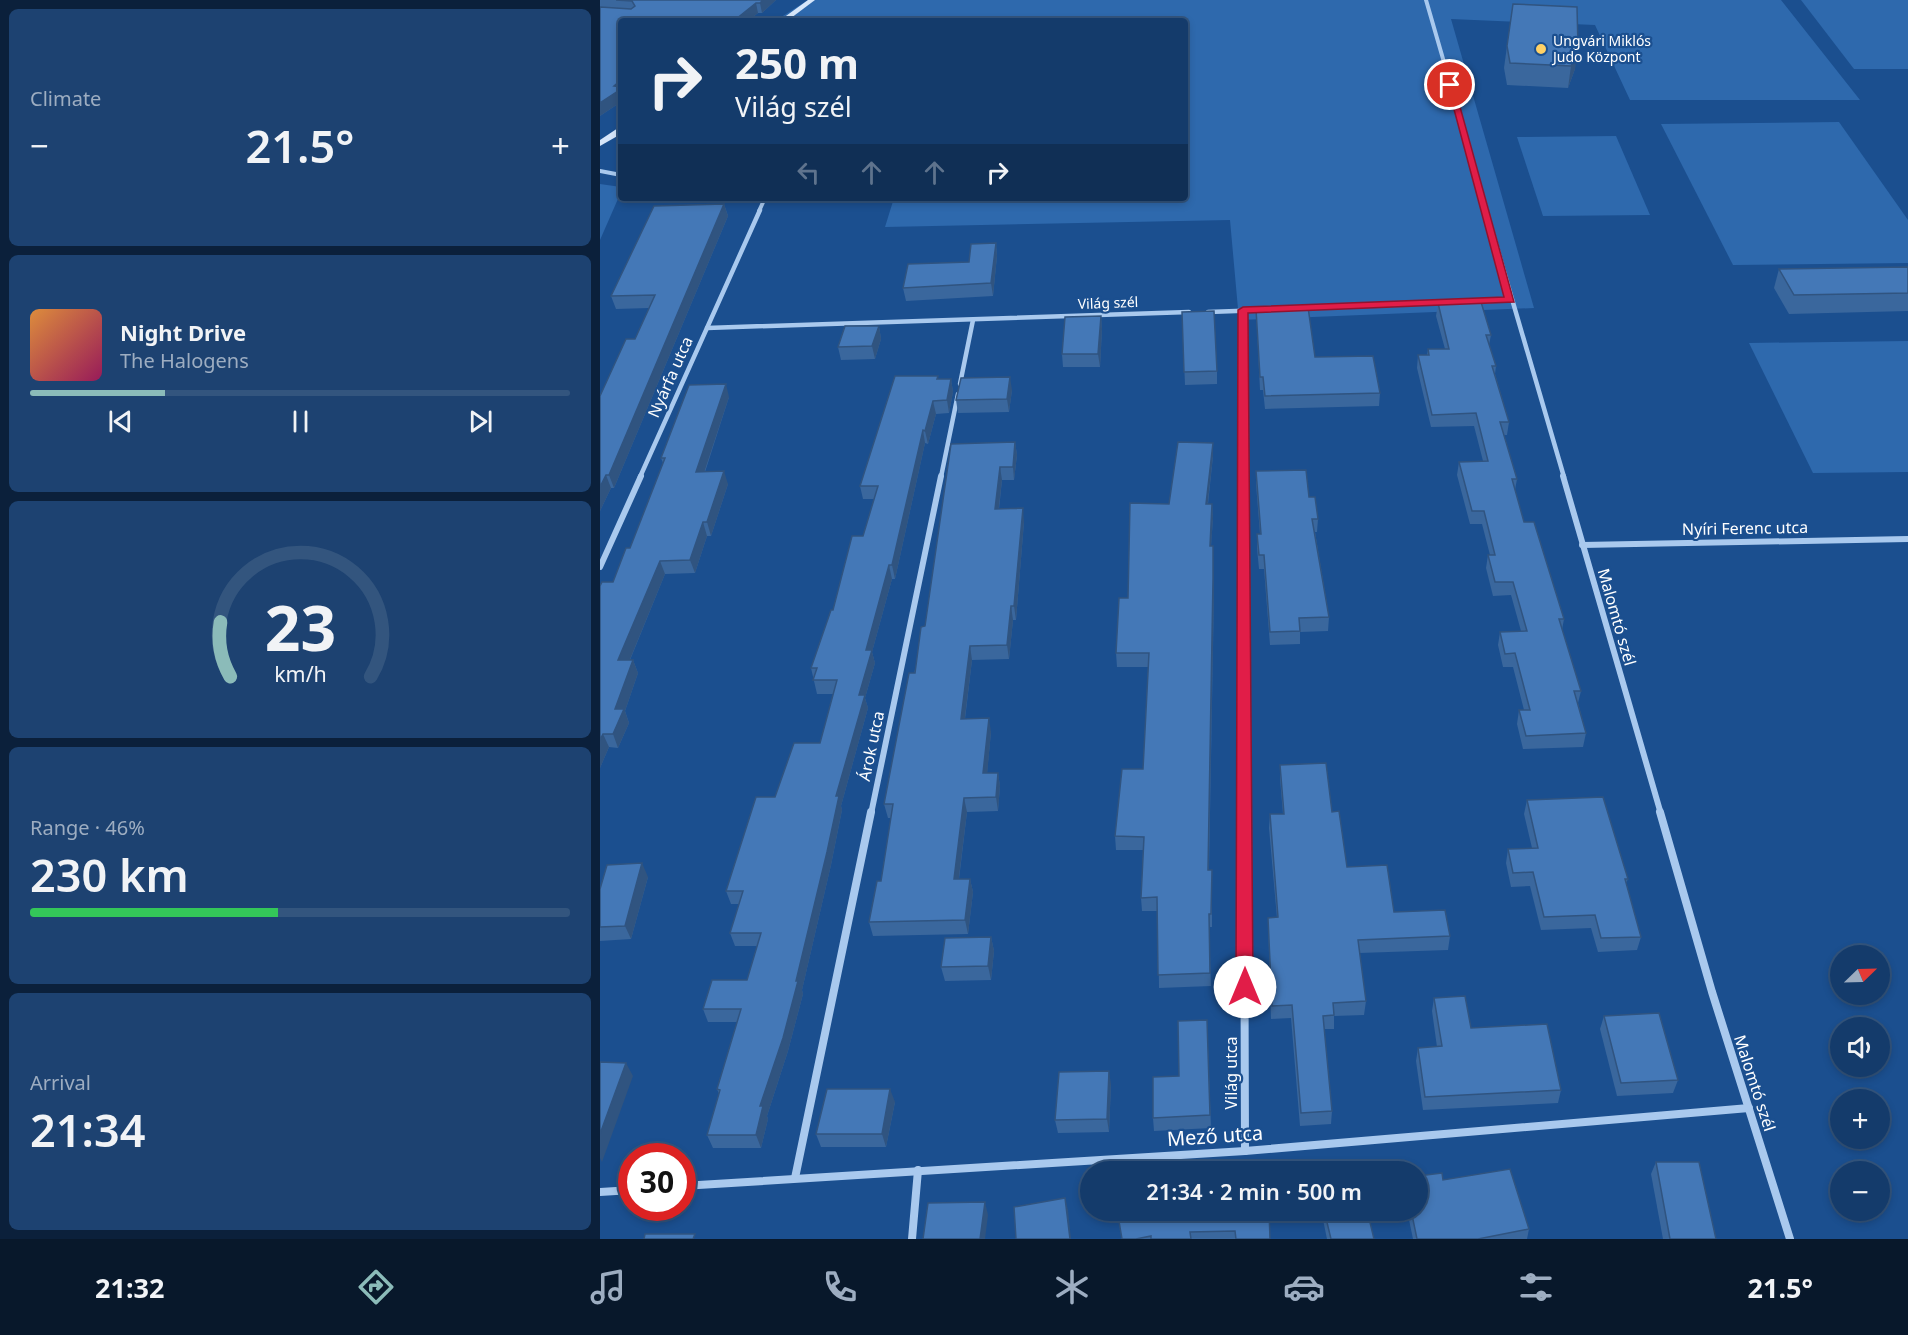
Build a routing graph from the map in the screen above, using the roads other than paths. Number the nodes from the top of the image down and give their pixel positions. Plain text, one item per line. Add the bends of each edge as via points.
1 (812, 0) edge
2 (1426, 0) edge
3 (786, 18) edge
4 (618, 132) edge
5 (600, 144) edge
6 (600, 171) edge
7 (618, 174) edge
8 (764, 201) edge
9 (1510, 300) junction
10 (1291, 309) edge
11 (1243, 310) junction
12 (1267, 310) edge
13 (973, 320) junction
14 (706, 328) junction
15 (1908, 539) edge
16 (1582, 545) junction
17 (600, 567) edge
18 (1749, 1108) junction
19 (1245, 1151) junction
20 (918, 1170) junction
21 (795, 1178) junction
22 (696, 1185) edge
23 (618, 1191) edge
24 (600, 1192) edge
25 (912, 1239) edge
26 (1791, 1239) edge

1 - 3 main road
2 - 9 street, Malomtó szél
4 - 5 main road
6 - 7 street
8 - 14 street, Nyárfa utca
9 - 10 street
9 - 16 street, Malomtó szél
11 - 12 street, Világ szél
11 - 13 street, Világ szél
11 - 19 street, Világ utca
13 - 14 street, Világ szél
13 - 21 street, Árok utca
14 - 17 street, Nyárfa utca
15 - 16 street, Nyíri Ferenc utca
16 - 18 street, Malomtó szél
18 - 19 street, Mező utca
18 - 26 street, Malomtó szél
19 - 20 street, Mező utca
20 - 21 street, Mező utca
20 - 25 street
21 - 22 street, Mező utca
23 - 24 street

